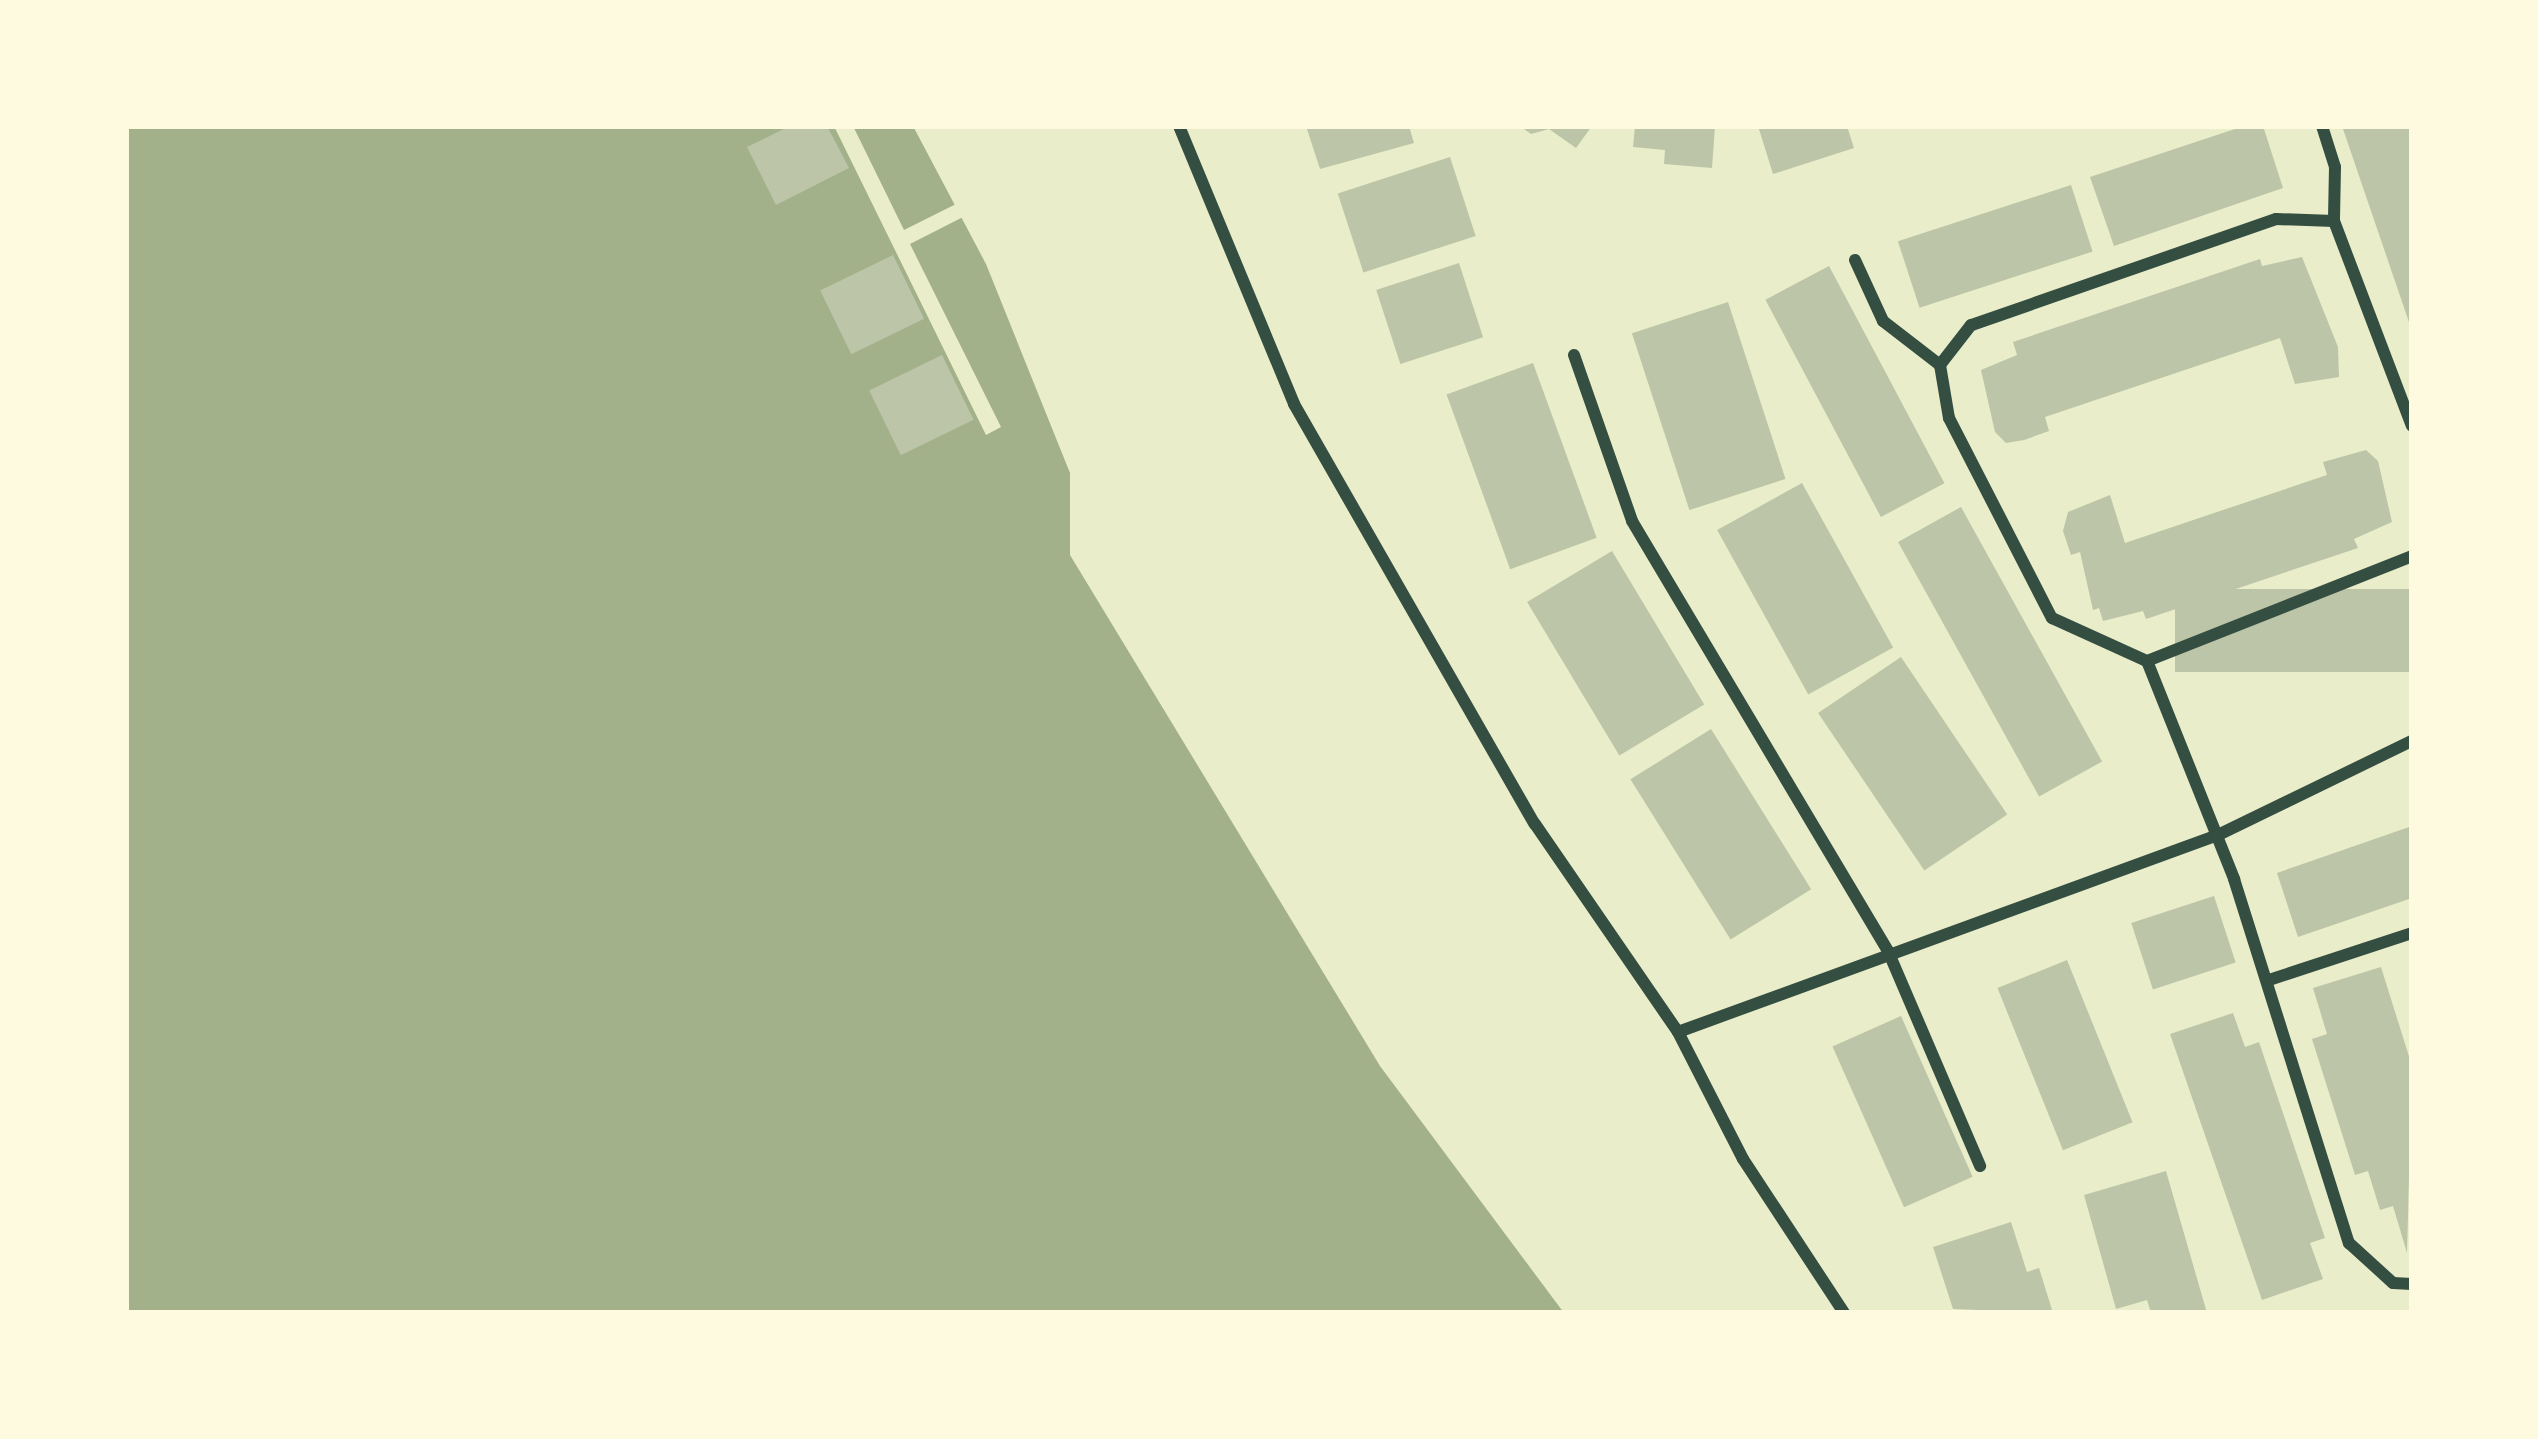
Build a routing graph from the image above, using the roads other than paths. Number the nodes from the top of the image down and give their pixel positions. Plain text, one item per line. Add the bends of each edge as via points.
1 (1179, 126) edge
2 (2322, 126) edge
3 (2334, 221) junction
4 (1855, 260) dead end
5 (1574, 355) dead end
6 (1940, 365) junction
7 (2412, 426) edge
8 (2412, 556) edge
9 (2147, 661) junction
10 (2412, 741) edge
11 (2218, 835) junction
12 (2412, 933) edge
13 (1888, 951) junction
14 (2269, 980) junction
15 (1678, 1032) junction
16 (1980, 1166) dead end
17 (2412, 1284) edge
18 (1844, 1313) edge

1 - 15 street via 1294,404 1534,824
2 - 3 street via 2335,167
3 - 6 street via 2276,220 1970,325
3 - 7 street
4 - 6 street via 1882,321
5 - 13 street via 1632,521
6 - 9 street via 1949,418 2052,618
8 - 9 street
9 - 11 street
10 - 11 street
11 - 13 street
11 - 14 street
12 - 14 street
13 - 15 street
13 - 16 street
14 - 17 street via 2273,1014 2349,1243 2393,1283
15 - 18 street via 1743,1159

